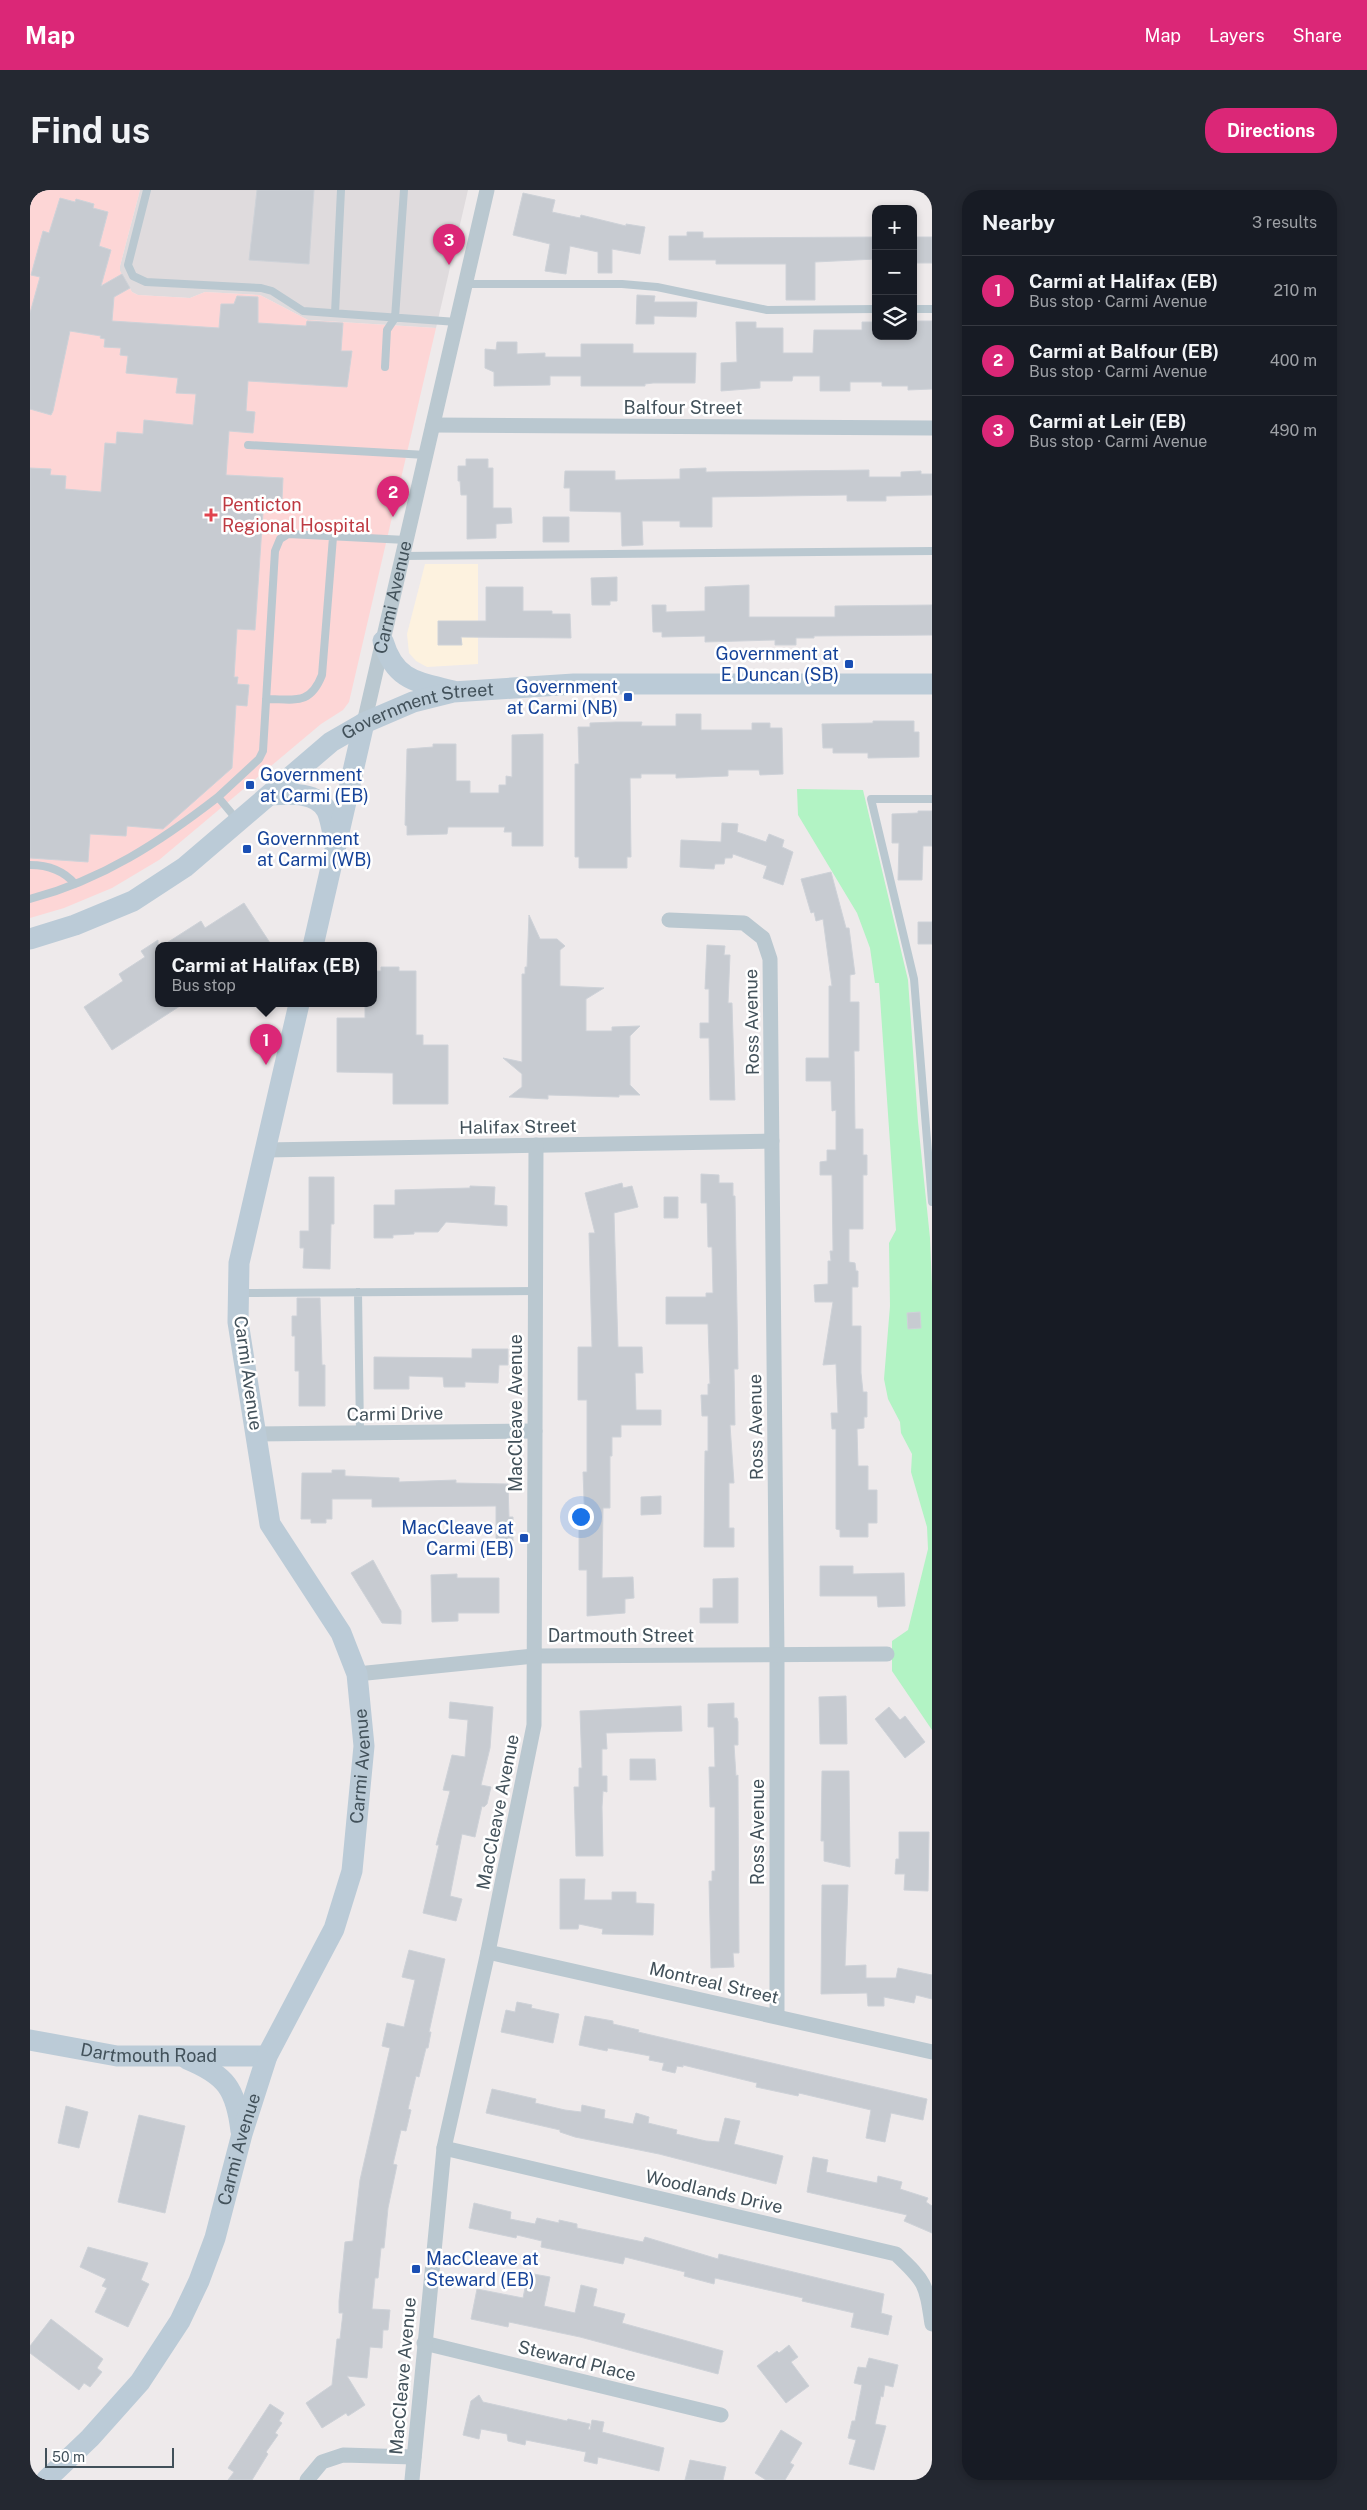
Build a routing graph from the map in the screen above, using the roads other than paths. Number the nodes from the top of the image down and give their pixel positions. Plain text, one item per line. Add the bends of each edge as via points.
1 (147, 190) edge
2 (342, 190) edge
3 (404, 190) edge
4 (487, 190) edge
5 (466, 284) junction
6 (872, 309) edge
7 (917, 309) edge
8 (932, 309) edge
9 (335, 313) junction
10 (395, 318) junction
11 (457, 322) junction
12 (385, 367) dead end
13 (433, 425) junction
14 (932, 428) edge
15 (248, 446) dead end
16 (426, 455) junction
17 (334, 536) junction
18 (406, 540) junction
19 (932, 551) edge
20 (403, 556) junction
21 (383, 641) junction
22 (932, 684) edge
23 (453, 692) junction
24 (266, 699) junction
25 (364, 723) junction
26 (270, 795) junction
27 (218, 797) junction
28 (932, 799) edge
29 (238, 822) junction
30 (336, 845) junction
31 (30, 865) edge
32 (75, 884) junction
33 (30, 899) edge
34 (669, 920) dead end
35 (30, 939) edge
36 (314, 942) edge
37 (298, 1007) edge
38 (772, 1141) junction
39 (536, 1145) junction
40 (265, 1150) junction
41 (932, 1202) edge
42 (535, 1291) junction
43 (358, 1292) junction
44 (239, 1293) junction
45 (535, 1432) junction
46 (360, 1433) junction
47 (256, 1434) junction
48 (777, 1654) junction
49 (887, 1654) dead end
50 (534, 1656) junction
51 (356, 1674) junction
52 (488, 1952) junction
53 (777, 2016) junction
54 (30, 2040) edge
55 (932, 2052) edge
56 (267, 2056) junction
57 (183, 2057) junction
58 (242, 2134) junction
59 (444, 2148) junction
60 (932, 2324) edge
61 (424, 2343) junction
62 (721, 2415) dead end
63 (414, 2457) junction
64 (46, 2480) edge
65 (307, 2480) edge
66 (412, 2480) edge

1 - 9 lane via 128,265 133,276 146,282 261,288 272,291 303,311
2 - 9 lane
3 - 10 lane
4 - 5 street, Carmi Avenue
5 - 6 lane via 622,284 657,287 767,310
5 - 11 street, Carmi Avenue
7 - 8 lane
9 - 10 lane
10 - 11 lane
10 - 12 lane via 387,330
11 - 13 street, Carmi Avenue
13 - 14 street, Balfour Street
13 - 16 street, Carmi Avenue
15 - 16 lane
16 - 18 street, Carmi Avenue
17 - 18 lane
17 - 24 lane via 322,675 318,687 308,697 299,700
17 - 24 lane via 288,534 280,539 275,551
18 - 20 street, Carmi Avenue
19 - 20 lane
20 - 21 street, Carmi Avenue
21 - 23 street via 393,665 407,679
21 - 25 street, Carmi Avenue
22 - 23 street, Government Street via 574,684
23 - 25 street, Government Street via 413,702
24 - 27 lane via 263,751 259,759
25 - 26 street, Government Street via 331,742
25 - 30 street, Carmi Avenue
26 - 29 street, Government Street
26 - 30 street via 294,794 320,802 327,811
27 - 29 lane
27 - 32 lane via 171,833 128,860
28 - 41 lane via 871,799 914,979
29 - 35 street, Government Street via 186,867 133,901 75,926
30 - 36 street, Carmi Avenue
31 - 32 lane via 66,873
32 - 33 lane
34 - 38 street, Ross Avenue via 744,923 763,938 770,960
37 - 40 street, Carmi Avenue
38 - 39 street, Halifax Street
38 - 48 street, Ross Avenue
39 - 40 street, Halifax Street
39 - 42 street, MacCleave Avenue
40 - 44 street, Carmi Avenue via 239,1263
42 - 43 lane
42 - 45 street, MacCleave Avenue
43 - 44 lane
43 - 46 lane
44 - 47 street, Carmi Avenue via 238,1322
45 - 46 street, Carmi Drive
45 - 50 street, MacCleave Avenue
46 - 47 street, Carmi Drive
47 - 51 street, Carmi Avenue via 270,1524 342,1633
48 - 49 street, Dartmouth Street
48 - 50 street, Dartmouth Street
48 - 53 street, Ross Avenue
50 - 51 street, Dartmouth Street
50 - 52 street, MacCleave Avenue via 534,1725
51 - 56 street, Carmi Avenue via 364,1746 352,1871 334,1929
52 - 53 street, Montreal Street
52 - 59 street, MacCleave Avenue
53 - 55 street, Montreal Street
54 - 57 street, Dartmouth Road via 117,2056
56 - 57 street, Dartmouth Road
56 - 58 street, Carmi Avenue
57 - 58 street via 210,2069 230,2088 239,2111
58 - 64 street, Carmi Avenue via 215,2238 180,2321 140,2382 90,2438
59 - 60 street, Woodlands Drive via 896,2254 920,2276 927,2292
59 - 61 street, MacCleave Avenue
61 - 62 street, Steward Place
61 - 63 street, MacCleave Avenue
63 - 65 street via 343,2456 322,2462
63 - 66 street, MacCleave Avenue

